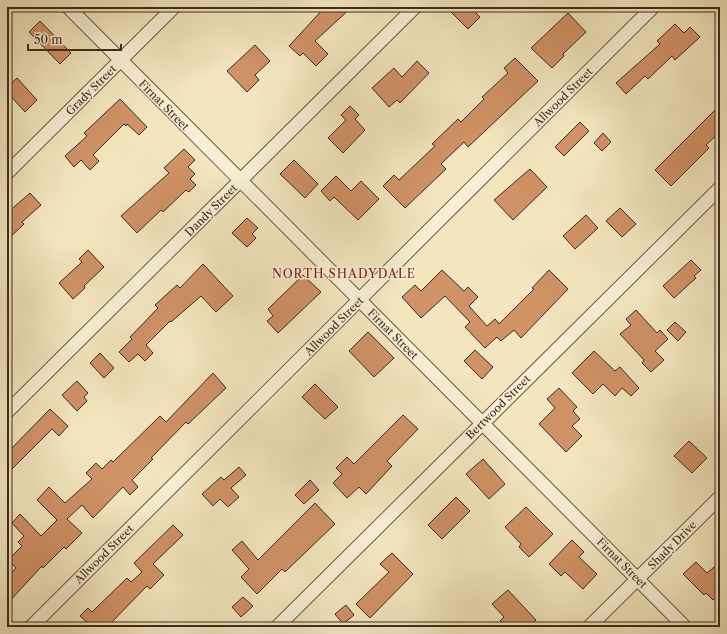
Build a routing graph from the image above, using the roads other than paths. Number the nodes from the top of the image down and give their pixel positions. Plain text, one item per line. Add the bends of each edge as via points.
1 (68, 7) edge
2 (174, 7) edge
3 (415, 7) edge
4 (653, 7) edge
5 (120, 61) junction
6 (7, 174) edge
7 (241, 180) junction
8 (720, 188) edge
9 (360, 301) junction
10 (7, 412) edge
11 (482, 423) junction
12 (720, 497) edge
13 (638, 579) junction
14 (30, 627) edge
15 (277, 627) edge
16 (589, 627) edge
17 (685, 627) edge

1 - 5 street, Firnat Street
2 - 5 street, Grady Street
3 - 7 street, Dandy Street
4 - 9 street, Allwood Street
5 - 6 street, Grady Street
5 - 7 street, Firnat Street
7 - 9 street, Firnat Street
7 - 10 street, Dandy Street
8 - 11 street, Bertwood Street
9 - 11 street, Firnat Street
9 - 14 street, Allwood Street
11 - 13 street, Firnat Street
11 - 15 street, Bertwood Street
12 - 13 street, Shady Drive
13 - 16 street, Shady Drive
13 - 17 street, Firnat Street

